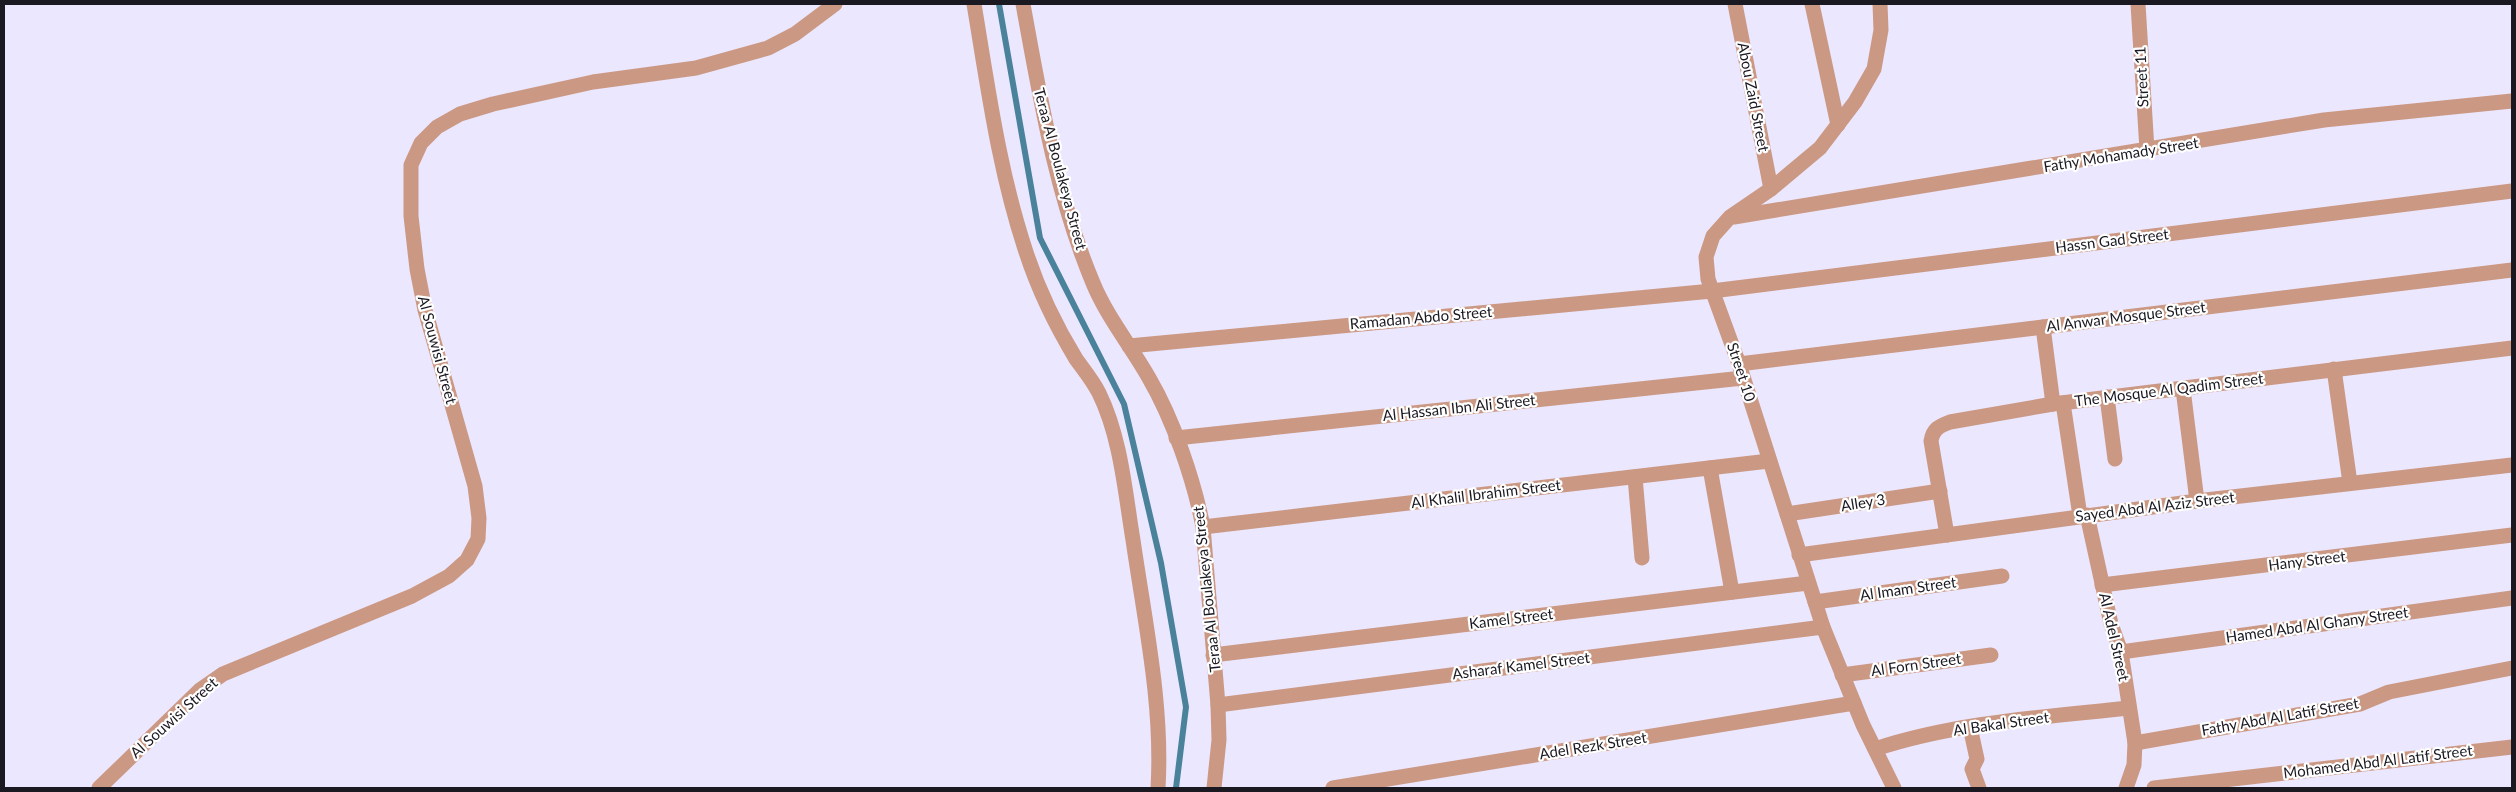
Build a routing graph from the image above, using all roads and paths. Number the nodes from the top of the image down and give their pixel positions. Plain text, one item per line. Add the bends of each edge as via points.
1 (835, 4) edge
2 (974, 4) edge
3 (1023, 4) edge
4 (1735, 4) edge
5 (1812, 4) edge
6 (1880, 4) edge
7 (2138, 4) edge
8 (2512, 101) edge
9 (1838, 125) junction
10 (2146, 150) junction
11 (1771, 189) junction
12 (2512, 191) edge
13 (1730, 217) junction
14 (2512, 270) edge
15 (1712, 291) junction
16 (2043, 327) junction
17 (1129, 346) junction
18 (2512, 348) edge
19 (2334, 369) junction
20 (1741, 371) junction
21 (2183, 389) junction
22 (2107, 397) junction
23 (2058, 403) junction
24 (1176, 438) junction
25 (2115, 459) dead end
26 (1769, 461) junction
27 (2512, 465) edge
28 (1710, 468) junction
29 (1635, 476) junction
30 (2350, 483) junction
31 (1940, 491) junction
32 (2197, 501) junction
33 (1786, 514) junction
34 (2084, 516) junction
35 (1203, 527) junction
36 (1947, 535) junction
37 (2512, 535) edge
38 (1800, 555) junction
39 (1642, 558) dead end
40 (2002, 576) dead end
41 (1808, 583) junction
42 (2102, 585) junction
43 (1732, 592) junction
44 (2512, 598) edge
45 (1814, 602) junction
46 (1823, 627) junction
47 (2121, 652) junction
48 (1213, 655) junction
49 (1991, 655) dead end
50 (2512, 668) edge
51 (1842, 675) junction
52 (1854, 703) junction
53 (1218, 705) junction
54 (2130, 708) junction
55 (1970, 727) junction
56 (2135, 743) junction
57 (2512, 747) edge
58 (1875, 749) junction
59 (98, 788) edge
60 (1158, 788) edge
61 (1214, 788) edge
62 (1333, 788) edge
63 (1894, 788) edge
64 (1978, 788) edge
65 (2126, 788) edge
66 (2154, 788) edge

1 - 59 street, Al Souwisi Street via 796,34 751,54 696,68 593,82 493,104 460,114 437,126 421,143 411,165 411,216 425,310 475,486 478,540 467,560 449,576 420,592 223,674 200,690
2 - 60 street via 995,140 1010,204 1047,304 1076,358 1099,392 1119,455 1156,687
3 - 17 street, Teraa Al Boulakeya Street via 1041,105 1074,234 1094,284
4 - 11 street, Abou Zaid Street
5 - 9 street
6 - 9 street, Street 10 via 1881,30 1874,69
7 - 10 street, Street 11
8 - 10 street, Fathy Mohamady Street via 2324,120
9 - 11 street, Street 10 via 1820,148
10 - 13 street, Fathy Mohamady Street
11 - 13 street, Street 10
12 - 15 street, Hassn Gad Street
13 - 15 street, Street 10 via 1713,236 1706,257
14 - 16 street, Al Anwar Mosque Street
15 - 17 street, Ramadan Abdo Street
15 - 20 street, Street 10
16 - 20 street, Al Anwar Mosque Street
16 - 23 street, Al Adel Street
17 - 24 street, Teraa Al Boulakeya Street via 1161,400
18 - 19 street, The Mosque Al Qadim Street
19 - 21 street, The Mosque Al Qadim Street
19 - 30 street
20 - 24 street, Al Hassan Ibn Ali Street
20 - 26 street, Street 10
21 - 22 street, The Mosque Al Qadim Street
21 - 32 street
22 - 23 street, The Mosque Al Qadim Street
22 - 25 street
23 - 31 street, The Mosque Al Qadim Street via 1940,425 1933,432 1931,442
23 - 34 street, Al Adel Street
24 - 35 street, Teraa Al Boulakeya Street via 1198,500
26 - 28 street, Al Khalil Ibrahim Street
26 - 33 street, Street 10
27 - 30 street, Sayed Abd Al Aziz Street
28 - 29 street, Al Khalil Ibrahim Street
28 - 43 street
29 - 35 street, Al Khalil Ibrahim Street
29 - 39 street
30 - 32 street, Sayed Abd Al Aziz Street
31 - 33 street, Alley 3
31 - 36 street, The Mosque Al Qadim Street
32 - 34 street, Sayed Abd Al Aziz Street
33 - 38 street, Street 10
34 - 36 street, Sayed Abd Al Aziz Street
34 - 42 street, Al Adel Street
35 - 48 street, Teraa Al Boulakeya Street
36 - 38 street, Sayed Abd Al Aziz Street
37 - 42 street, Hany Street
38 - 41 street, Street 10
40 - 45 street, Al Imam Street
41 - 43 street, Kamel Street
41 - 45 street, Street 10
42 - 47 street, Al Adel Street
43 - 48 street, Kamel Street
44 - 47 street, Hamed Abd Al Ghany Street
45 - 46 street, Street 10
46 - 51 street, Street 10
46 - 53 street, Asharaf Kamel Street
47 - 54 street, Al Adel Street
48 - 53 street, Teraa Al Boulakeya Street
49 - 51 street, Al Forn Street
50 - 56 street, Fathy Abd Al Latif Street via 2389,692 2360,704
51 - 52 street, Street 10
52 - 58 street, Street 10
52 - 62 street, Adel Rezk Street
53 - 61 street, Teraa Al Boulakeya Street via 1219,740
54 - 55 street, Al Bakal Street
54 - 56 street, Al Adel Street
55 - 58 street, Al Bakal Street
55 - 64 street via 1977,759 1972,771
56 - 65 street, Al Adel Street via 2134,765
57 - 66 street, Mohamed Abd Al Latif Street
58 - 63 street, Street 10

